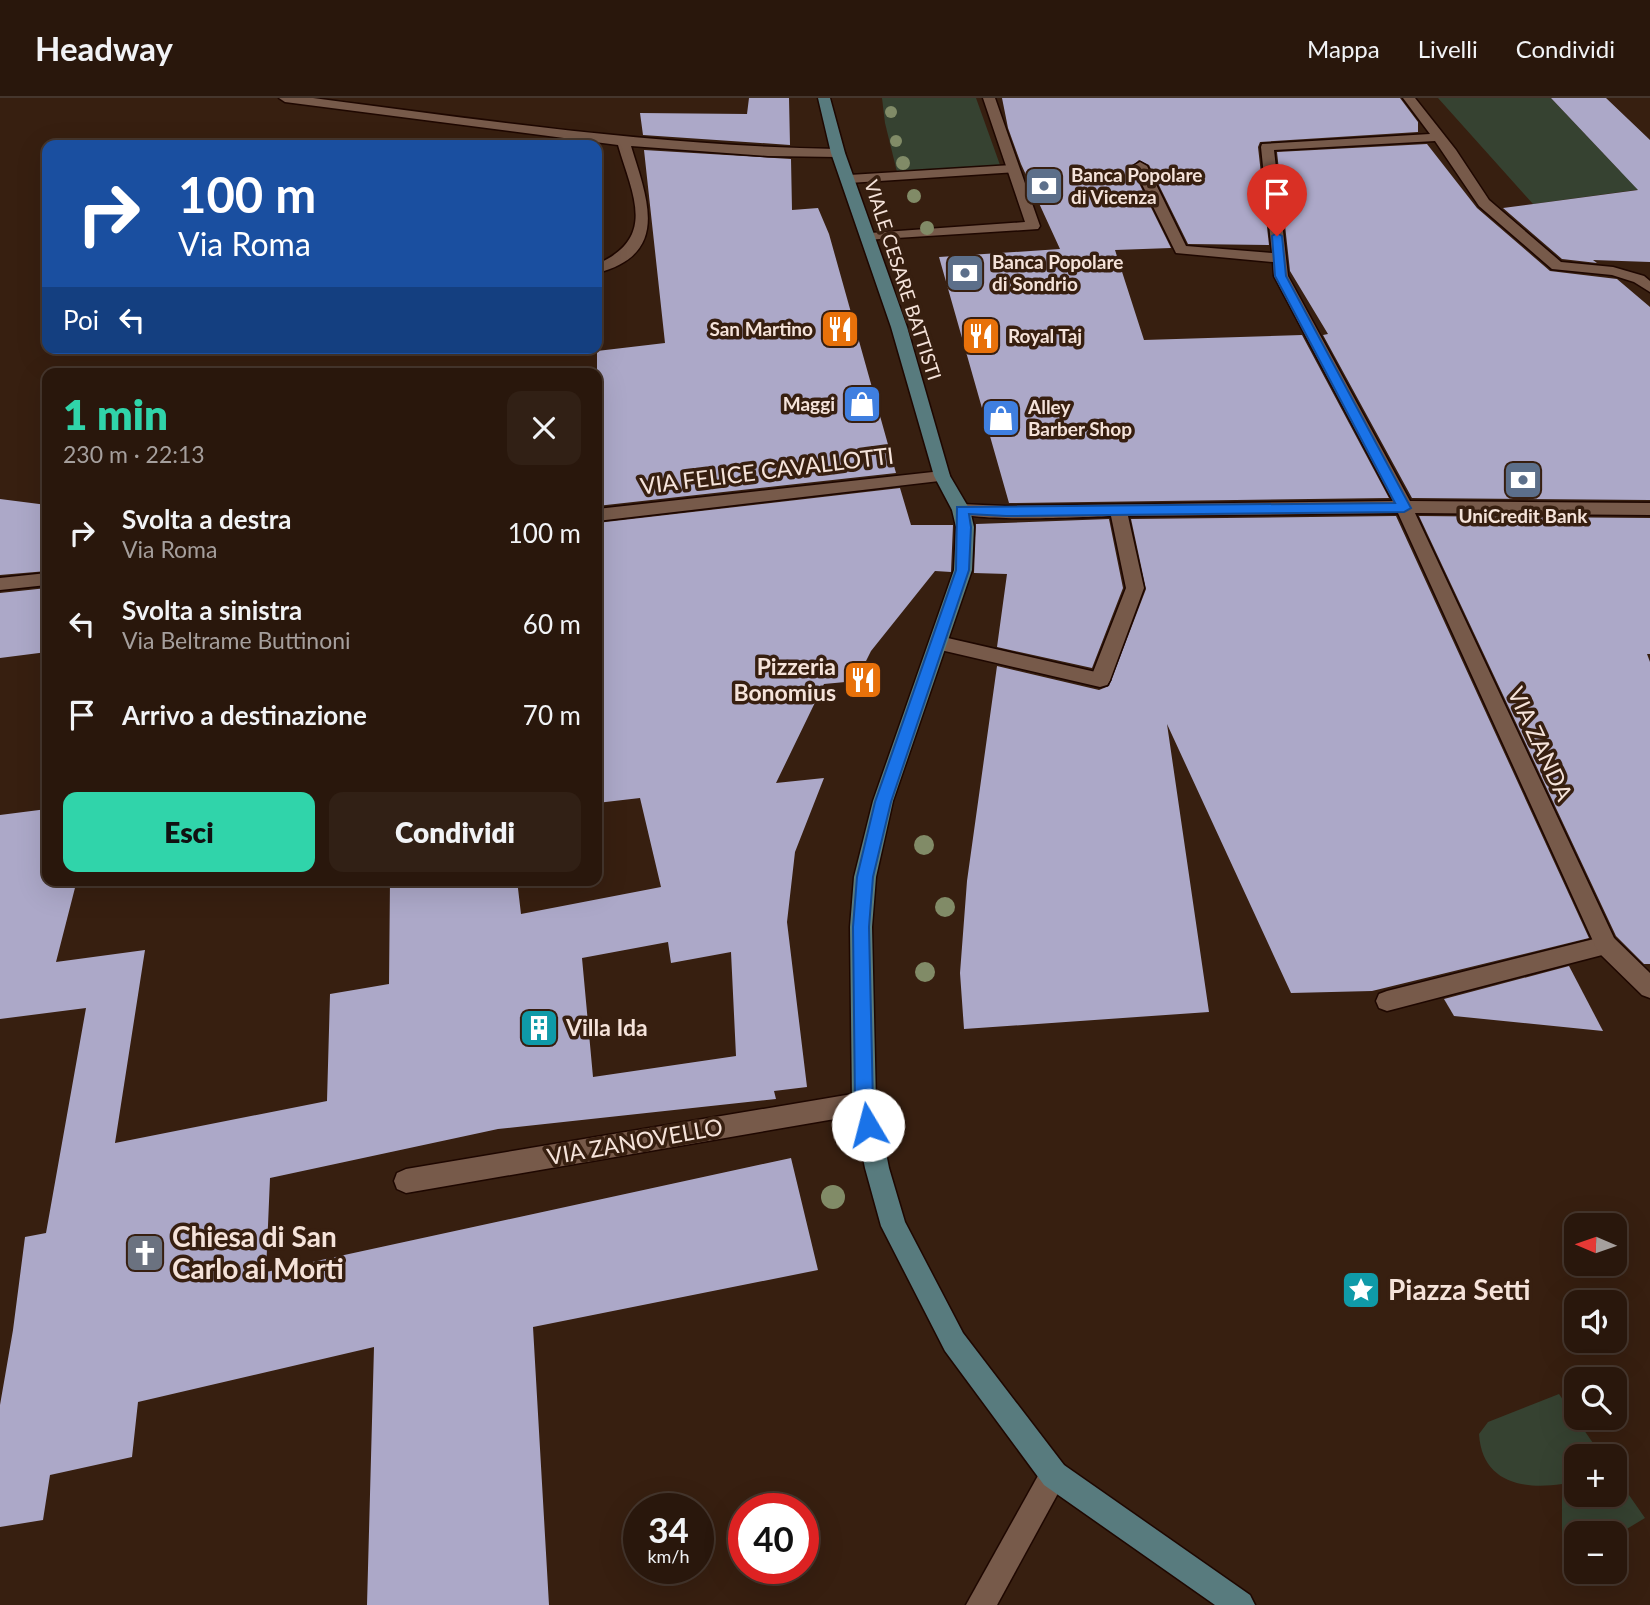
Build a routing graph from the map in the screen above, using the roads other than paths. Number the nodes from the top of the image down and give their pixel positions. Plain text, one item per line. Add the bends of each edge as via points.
1 (285, 98) edge
2 (824, 98) edge
3 (989, 98) edge
4 (1409, 98) edge
5 (1439, 137) junction
6 (601, 140) edge
7 (602, 140) edge
8 (624, 143) junction
9 (838, 153) junction
10 (1140, 166) dead end
11 (1012, 169) junction
12 (849, 179) junction
13 (870, 237) junction
14 (1280, 258) junction
15 (602, 266) edge
16 (1650, 288) edge
17 (942, 476) junction
18 (1404, 508) junction
19 (1650, 509) edge
20 (961, 510) junction
21 (1118, 510) junction
22 (602, 514) edge
23 (42, 580) edge
24 (0, 584) edge
25 (939, 643) junction
26 (1606, 945) junction
27 (1650, 988) edge
28 (1387, 1000) dead end
29 (864, 1103) junction
30 (406, 1181) dead end
31 (1054, 1475) junction
32 (981, 1605) edge
33 (1240, 1605) edge

1 - 6 street
2 - 9 street, VIALE CESARE BATTISTI
3 - 11 street
4 - 5 street
5 - 14 street, VIA ZANDA via 1267,147
5 - 16 street via 1484,204 1557,267 1613,271 1639,279
7 - 8 street
8 - 9 street
8 - 15 street via 641,208 642,238 634,249
9 - 12 street, VIALE CESARE BATTISTI
10 - 14 street via 1181,250
11 - 12 street
11 - 13 street via 1032,226
12 - 13 street, VIALE CESARE BATTISTI
13 - 17 street, VIALE CESARE BATTISTI
14 - 18 street, VIA ZANDA via 1281,276
17 - 20 street, VIALE CESARE BATTISTI
17 - 22 street, VIA FELICE CAVALLOTTI
18 - 19 street
18 - 21 street
18 - 26 street, VIA ZANDA
20 - 21 street
20 - 25 street via 963,570
21 - 25 street via 1135,588 1100,680
23 - 24 street
25 - 29 street via 883,802 865,877 861,927
26 - 27 street, VIA ZANDA
26 - 28 street
29 - 30 street, VIA ZANOVELLO
29 - 31 street via 890,1214 912,1264 954,1342
31 - 32 street
31 - 33 street

